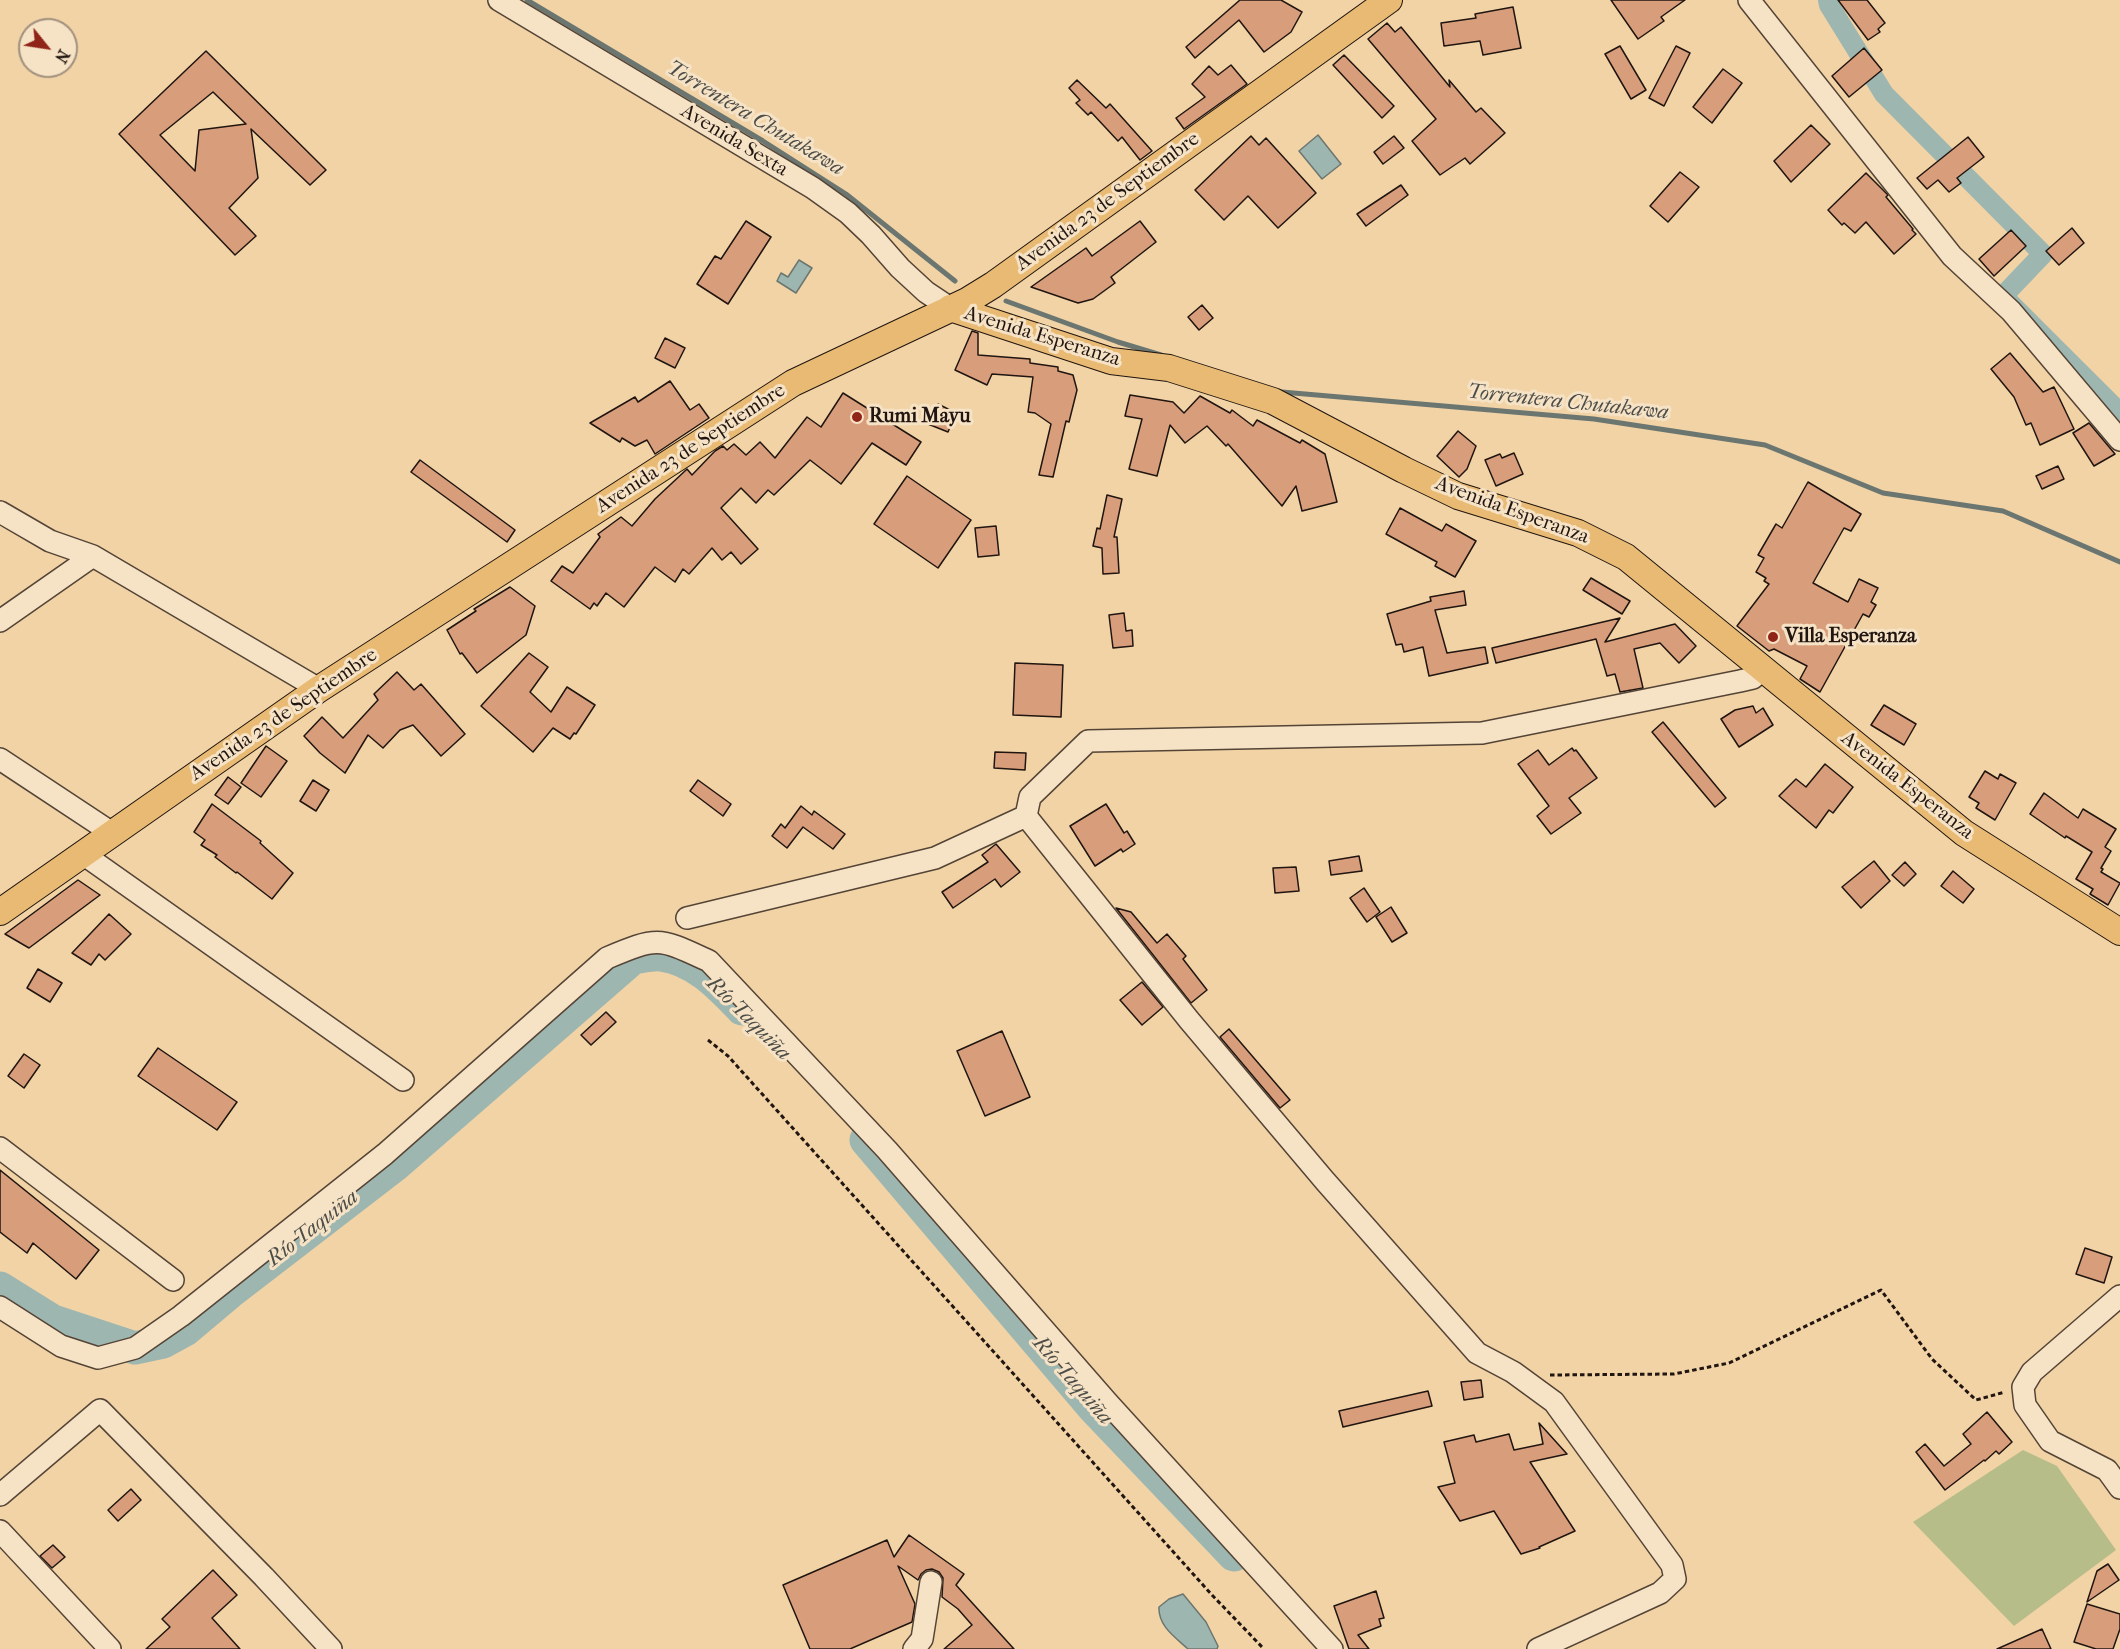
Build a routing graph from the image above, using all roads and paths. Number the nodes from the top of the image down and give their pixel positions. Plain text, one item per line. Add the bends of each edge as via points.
1 (499, 0) edge
2 (1389, 0) edge
3 (1749, 0) edge
4 (958, 304) junction
5 (2120, 440) edge
6 (0, 512) edge
7 (93, 556) junction
8 (0, 621) edge
9 (1762, 670) junction
10 (319, 689) junction
11 (0, 759) edge
12 (1026, 816) junction
13 (112, 833) junction
14 (83, 854) junction
15 (0, 912) edge
16 (687, 918) dead end
17 (2120, 932) edge
18 (708, 1040) dead end
19 (404, 1080) dead end
20 (0, 1148) edge
21 (173, 1280) dead end
22 (2120, 1296) edge
23 (0, 1307) edge
24 (1513, 1372) junction
25 (2023, 1387) junction
26 (2120, 1488) edge
27 (0, 1495) edge
28 (0, 1531) edge
29 (930, 1582) dead end
30 (110, 1649) edge
31 (331, 1649) edge
32 (914, 1649) edge
33 (1264, 1649) edge
34 (1332, 1649) edge
35 (1538, 1649) edge

1 - 4 street, Avenida Sexta via 813,188 848,213 926,292
2 - 4 main road, Avenida 23 de Septiembre via 993,285
3 - 5 street via 1952,256 2011,311
4 - 9 main road, Avenida Esperanza via 1111,361 1169,368 1274,401 1458,495 1578,533 1626,557
4 - 10 main road, Avenida 23 de Septiembre via 793,383
6 - 7 street via 50,541
7 - 8 street
7 - 10 street
9 - 12 street via 1753,678 1740,681 1482,733 1088,741 1030,797
9 - 17 main road, Avenida Esperanza via 1964,834
10 - 13 main road, Avenida 23 de Septiembre
11 - 13 street
12 - 16 street via 935,858
12 - 24 street via 1189,1020 1325,1181 1477,1353
13 - 14 main road, Avenida 23 de Septiembre
14 - 15 main road, Avenida 23 de Septiembre
14 - 19 street
18 - 33 path via 728,1056
20 - 21 street
22 - 25 street via 2032,1372
23 - 34 street via 61,1346 98,1358 135,1348 385,1154 607,958 641,943 671,943 709,961 879,1142 1107,1402
24 - 25 path via 1564,1376 1674,1374 1729,1363 1881,1290 1932,1359 1976,1400
24 - 35 street via 1554,1402 1672,1565 1674,1579 1660,1593
25 - 26 street via 2025,1405 2050,1441 2107,1470
27 - 31 street via 100,1410
28 - 30 street
29 - 32 street via 922,1639

